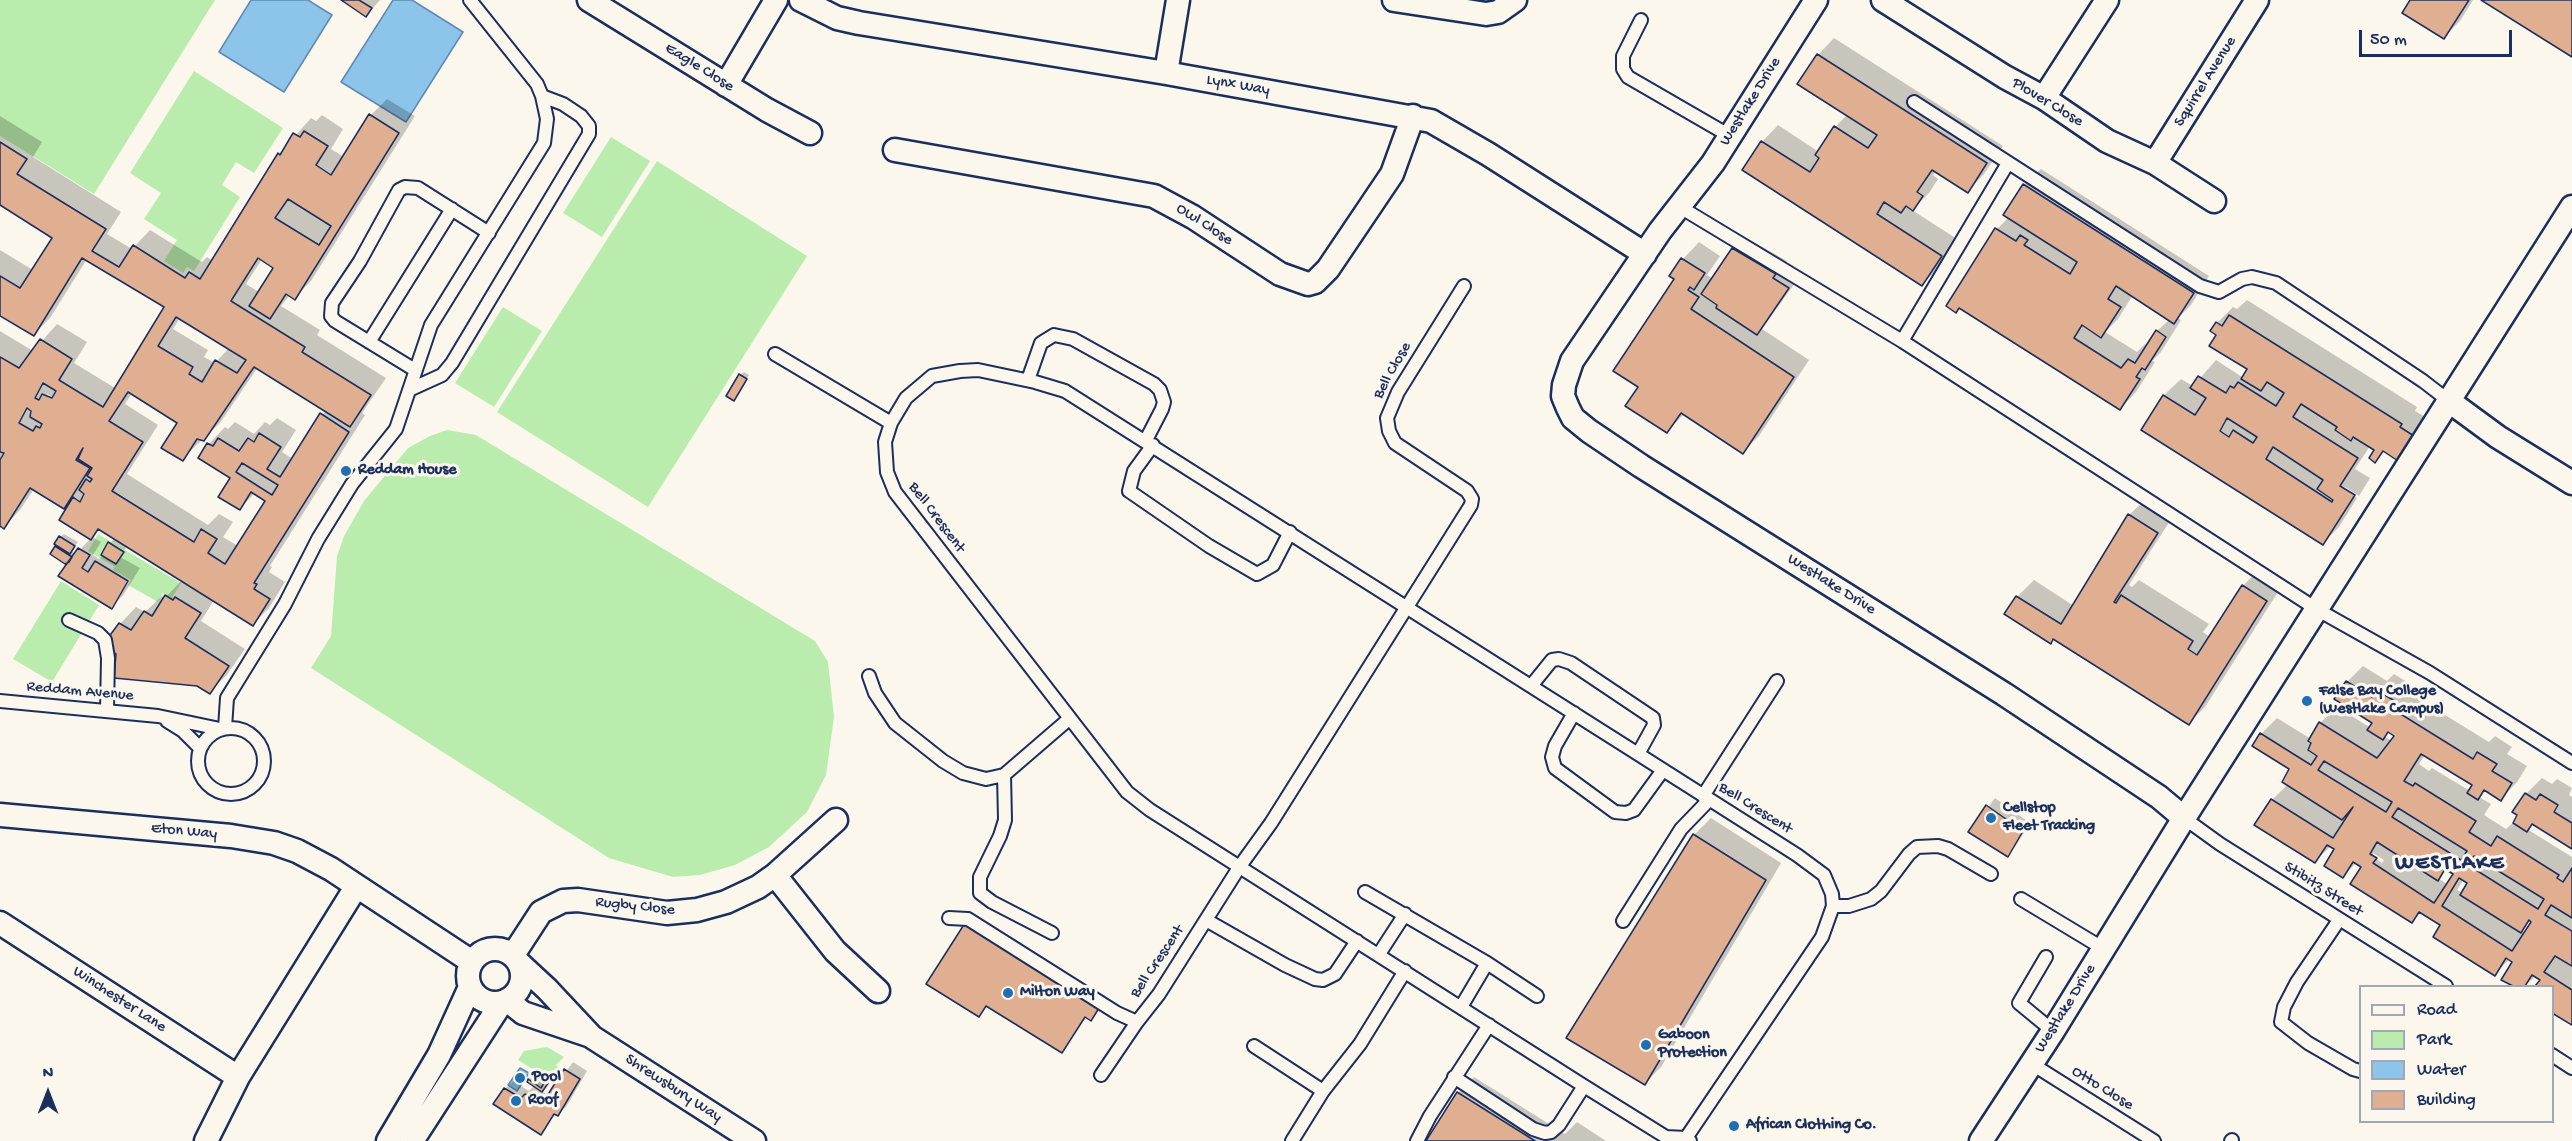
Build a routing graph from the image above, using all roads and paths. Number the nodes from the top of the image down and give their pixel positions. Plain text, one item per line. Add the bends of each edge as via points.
1 (470, 0) edge
2 (589, 0) edge
3 (776, 0) edge
4 (801, 0) edge
5 (1178, 0) edge
6 (1394, 0) edge
7 (1515, 0) edge
8 (1816, 0) edge
9 (1883, 0) edge
10 (2107, 0) edge
11 (2258, 0) edge
12 (1641, 20) dead end
13 (1166, 73) junction
14 (726, 85) junction
15 (542, 96) junction
16 (2044, 98) junction
17 (1914, 102) dead end
18 (1413, 116) junction
19 (810, 133) dead end
20 (1730, 136) junction
21 (895, 150) dead end
22 (2008, 163) junction
23 (2155, 163) junction
24 (2214, 201) dead end
25 (1680, 207) junction
26 (2572, 207) edge
27 (452, 209) junction
28 (489, 233) junction
29 (1644, 254) junction
30 (1464, 286) dead end
31 (1902, 341) junction
32 (369, 342) junction
33 (775, 354) dead end
34 (415, 370) junction
35 (1028, 380) junction
36 (409, 390) junction
37 (2449, 401) junction
38 (891, 423) junction
39 (1150, 443) junction
40 (2572, 483) edge
41 (1458, 485) joint
42 (1290, 532) junction
43 (1407, 607) junction
44 (2318, 610) junction
45 (69, 620) dead end
46 (869, 676) dead end
47 (1777, 681) dead end
48 (1531, 686) junction
49 (0, 701) edge
50 (107, 710) junction
51 (1574, 713) junction
52 (158, 716) junction
53 (1069, 719) junction
54 (222, 729) junction
55 (200, 748) junction
56 (1638, 754) junction
57 (2572, 763) edge
58 (1663, 770) junction
59 (1004, 775) junction
60 (1706, 798) junction
61 (0, 815) edge
62 (2184, 818) junction
63 (836, 820) dead end
64 (1240, 866) junction
65 (1991, 874) dead end
66 (775, 875) junction
67 (356, 887) junction
68 (1365, 892) dead end
69 (2021, 899) dead end
70 (1833, 906) junction
71 (1406, 914) junction
72 (949, 918) dead end
73 (1206, 920) junction
74 (2339, 920) junction
75 (1623, 921) dead end
76 (0, 923) edge
77 (1052, 933) dead end
78 (1357, 941) junction
79 (2104, 949) junction
80 (1379, 954) junction
81 (2046, 957) dead end
82 (516, 960) junction
83 (472, 962) junction
84 (1487, 963) junction
85 (1405, 971) junction
86 (2430, 982) edge
87 (470, 987) junction
88 (878, 991) dead end
89 (1537, 996) dead end
90 (504, 1001) junction
91 (1461, 1007) junction
92 (1137, 1022) junction
93 (1489, 1025) junction
94 (2053, 1031) junction
95 (592, 1037) junction
96 (1254, 1046) dead end
97 (2554, 1056) edge
98 (2032, 1064) junction
99 (2572, 1068) edge
100 (2359, 1070) edge
101 (1101, 1075) dead end
102 (238, 1077) junction
103 (1454, 1077) junction
104 (1584, 1086) junction
105 (1323, 1091) junction
106 (417, 1092) junction
107 (437, 1104) junction
108 (1667, 1139) edge
109 (1687, 1140) edge
110 (206, 1141) edge
111 (388, 1141) edge
112 (412, 1141) edge
113 (754, 1141) edge
114 (1292, 1141) edge
115 (1417, 1141) edge
116 (1981, 1141) edge
117 (2154, 1141) edge

1 - 15 lane via 526,69
2 - 14 street, Eagle Close
3 - 14 street
4 - 13 street, Lynx Way via 837,18 859,23
5 - 13 street
6 - 7 street via 1486,14 1498,12
8 - 20 street, Westlake Drive
9 - 16 street, Plover Close
10 - 16 street
11 - 23 street, Squirrel Avenue
12 - 20 lane via 1623,56 1623,69 1628,77
13 - 18 street, Lynx Way
14 - 19 street, Eagle Close
15 - 28 lane via 547,119 542,149
15 - 36 lane via 581,116 589,126 589,134 452,363 442,375
16 - 23 street, Plover Close via 2107,141
17 - 22 lane
18 - 21 street, Owl Close via 1392,174 1328,269 1308,284 1272,270 1154,196
18 - 29 street, Lynx Way via 1449,129
20 - 25 street, Westlake Drive
22 - 31 lane
22 - 37 lane via 2209,291 2219,292 2252,277 2276,283
23 - 24 street, Plover Close
25 - 29 street, Westlake Drive
25 - 31 lane
26 - 37 street
27 - 28 lane
27 - 32 lane
27 - 32 lane via 418,188 399,190 330,310 334,321
28 - 34 lane via 431,325
29 - 62 street, Westlake Drive via 1566,374 1563,396 1573,418 1641,466 2004,694 2159,797
30 - 41 lane, Bell Close via 1398,392 1387,418 1392,438 1400,448
31 - 44 lane
32 - 34 lane
33 - 38 lane
34 - 36 lane
35 - 38 lane, Bell Crescent via 978,370 932,376 906,398
35 - 39 lane, Bell Crescent via 1065,391
35 - 39 lane via 1038,348 1047,338 1061,335 1096,350 1160,390 1164,402
36 - 54 lane via 396,429 352,484 227,698
37 - 40 street
37 - 44 street
38 - 53 lane, Bell Crescent via 885,442 885,463 895,492
39 - 42 lane, Bell Crescent
39 - 42 lane via 1134,471 1129,491 1209,546 1257,574 1273,565
41 - 43 lane, Bell Crescent via 1470,494 1471,505
42 - 43 lane, Bell Crescent
43 - 48 lane, Bell Crescent
43 - 64 lane, Bell Crescent
44 - 57 lane via 2430,673
44 - 62 street
45 - 50 lane via 105,640
46 - 59 lane via 883,707 914,741 963,773 986,779
47 - 60 lane
48 - 51 lane, Bell Crescent
48 - 56 lane via 1552,660 1571,663 1653,718 1654,726
49 - 50 lane, Reddam Avenue
50 - 52 lane, Reddam Avenue
51 - 56 lane, Bell Crescent
51 - 58 lane via 1555,746 1555,768 1615,812 1634,810
52 - 54 lane, Reddam Avenue
52 - 55 lane, Reddam Avenue via 183,730
53 - 59 lane
53 - 64 lane, Bell Crescent via 1136,800
54 - 55 lane via 205,738
54 - 55 lane via 236,728 251,734 261,746 265,762 261,777 250,789 235,795 219,793 205,784 198,770
56 - 58 lane, Bell Crescent
58 - 60 lane, Bell Crescent
59 - 77 lane via 1005,820 980,877 980,892
60 - 70 lane, Bell Crescent via 1824,875
60 - 75 lane
61 - 67 street, Eton Way via 274,843 331,869
62 - 74 lane, Stibitz Street
62 - 79 street, Westlake Drive
63 - 66 street, Rugby Close
64 - 73 lane, Bell Crescent
64 - 78 lane, Bell Crescent
65 - 70 lane via 1948,849 1917,848 1871,899
66 - 82 street, Rugby Close via 726,902 680,912 578,900 555,903 534,919
66 - 88 street via 835,951
67 - 83 street, Eton Way
67 - 102 street
68 - 71 lane
69 - 79 lane
70 - 109 lane, Bell Crescent via 1822,937
71 - 80 lane
71 - 84 lane
72 - 92 lane via 968,919
73 - 78 lane via 1315,979 1335,975
73 - 92 lane, Bell Crescent
74 - 86 lane, Stibitz Street
74 - 100 lane via 2297,982 2281,1022 2308,1043
76 - 102 street, Winchester Lane
78 - 80 lane, Bell Crescent
79 - 94 street, Westlake Drive
80 - 85 lane, Bell Crescent
81 - 94 lane via 2019,1003
82 - 83 street via 504,950 486,950
82 - 90 street via 523,974 521,983 518,992
82 - 95 street
83 - 87 street
84 - 89 lane
84 - 91 lane
85 - 91 lane, Bell Crescent
85 - 105 lane via 1360,1044
87 - 90 street via 483,1000
87 - 106 street
90 - 95 street via 523,1013
90 - 107 street
91 - 93 lane, Bell Crescent
92 - 101 lane, Bell Crescent
93 - 103 lane
93 - 104 lane, Bell Crescent
94 - 98 street, Westlake Drive
95 - 113 street, Shrewsbury Way
96 - 105 lane
97 - 99 lane
98 - 116 street, Westlake Drive
98 - 117 lane, Otto Close
102 - 110 street
103 - 104 lane via 1545,1133 1559,1125
103 - 115 lane
104 - 108 lane, Bell Crescent
105 - 114 lane
106 - 107 street
106 - 111 street
107 - 112 street
108 - 109 lane, Bell Crescent

